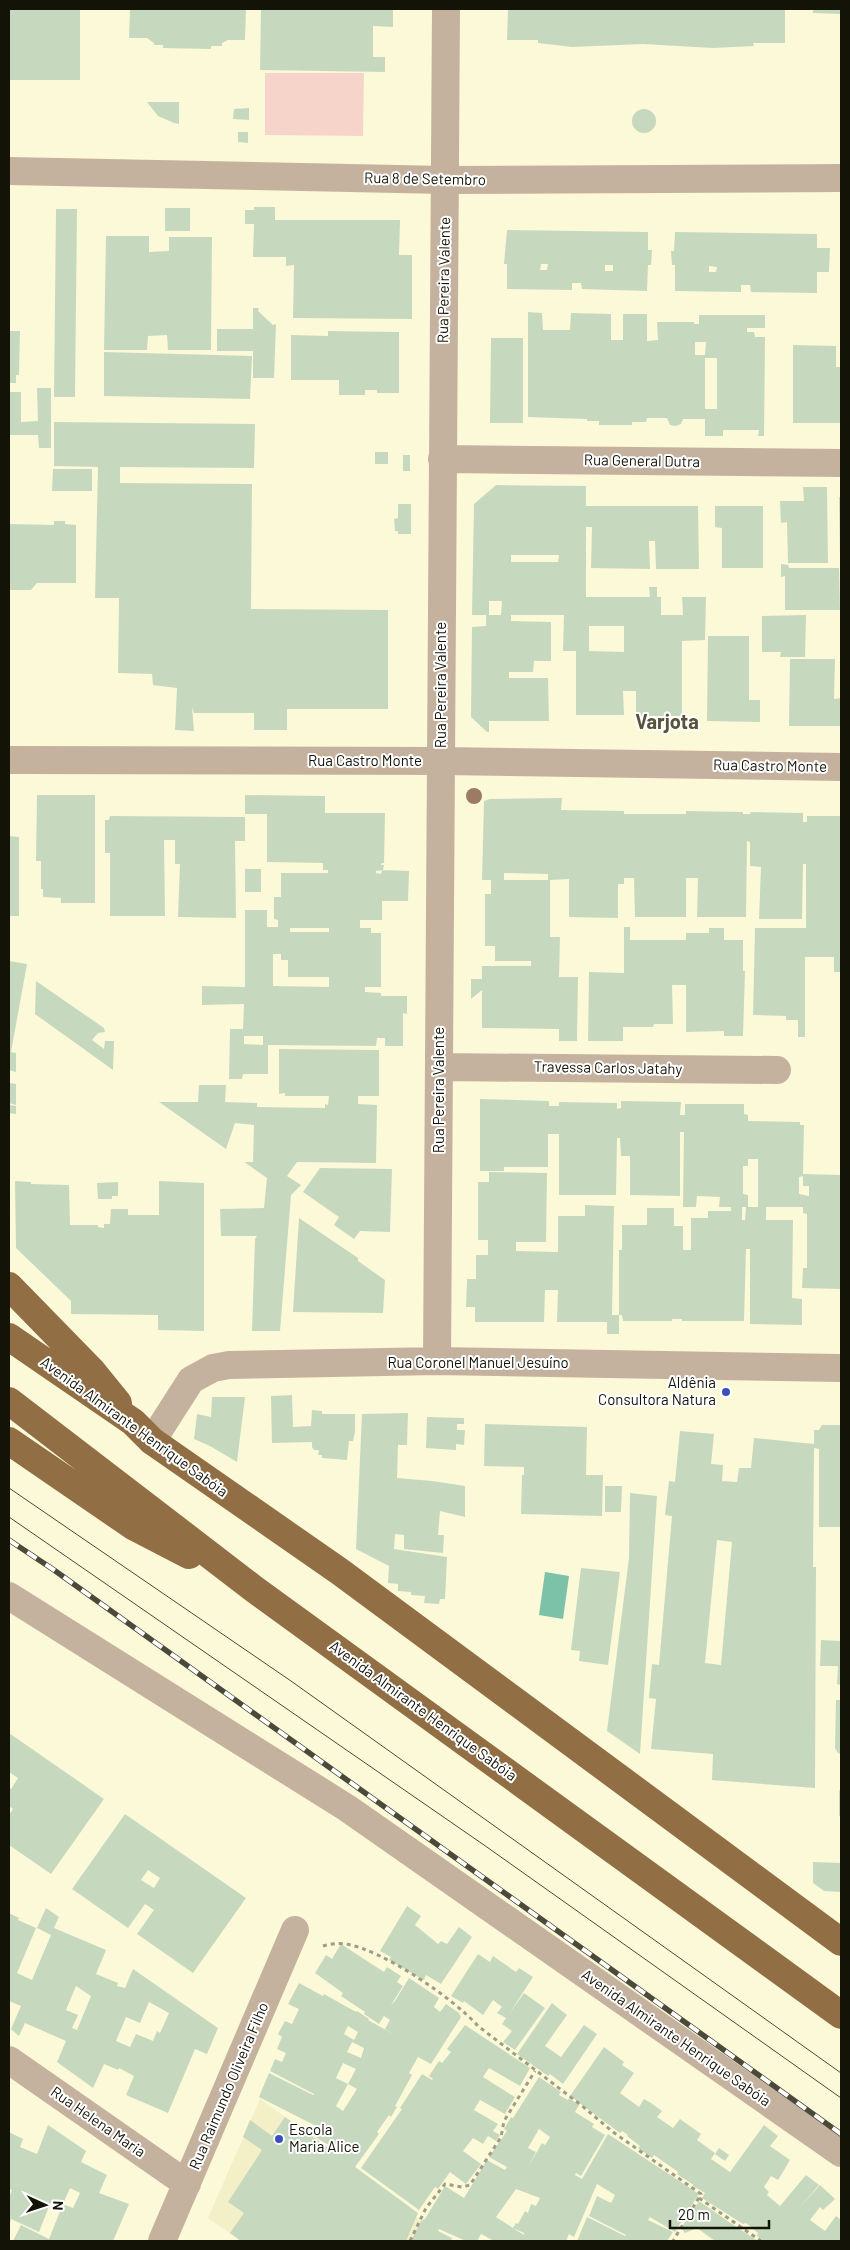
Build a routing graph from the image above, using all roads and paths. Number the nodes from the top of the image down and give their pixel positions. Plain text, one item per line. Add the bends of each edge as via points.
1 (446, 9) edge
2 (9, 171) edge
3 (841, 178) edge
4 (445, 180) junction
5 (442, 458) junction
6 (841, 463) edge
7 (9, 760) edge
8 (441, 761) junction
9 (841, 767) edge
10 (439, 1067) junction
11 (777, 1070) dead end
12 (9, 1286) edge
13 (9, 1337) edge
14 (438, 1361) junction
15 (841, 1368) edge
16 (14, 1405) edge
17 (133, 1422) junction
18 (9, 1441) edge
19 (152, 1441) junction
20 (254, 1589) junction
21 (9, 1596) edge
22 (295, 1930) dead end
23 (841, 1942) edge
24 (318, 1946) dead end
25 (841, 2015) edge
26 (9, 2060) edge
27 (535, 2071) junction
28 (841, 2154) edge
29 (187, 2184) junction
30 (699, 2198) junction
31 (162, 2241) edge
32 (410, 2241) edge
33 (673, 2241) edge
34 (761, 2241) edge

1 - 4 street, Rua Pereira Valente
2 - 4 street, Rua 8 de Setembro
3 - 4 street, Rua 8 de Setembro
4 - 5 street, Rua Pereira Valente
5 - 6 street, Rua General Dutra
5 - 8 street, Rua Pereira Valente
7 - 8 street, Rua Castro Monte
8 - 9 street, Rua Castro Monte
8 - 10 street, Rua Pereira Valente
10 - 11 street, Travessa Carlos Jatahy
10 - 14 street, Rua Pereira Valente
12 - 17 highway via 92,1371
13 - 17 highway, Avenida Almirante Henrique Sabóia
14 - 15 street, Rua Coronel Manuel Jesuíno
14 - 19 street, Rua Coronel Manuel Jesuíno via 228,1365 213,1368 191,1380
16 - 20 highway, Avenida Almirante Henrique Sabóia
17 - 19 highway, Avenida Almirante Henrique Sabóia
18 - 20 highway via 133,1526
19 - 23 highway, Avenida Almirante Henrique Sabóia via 340,1571
20 - 25 highway, Avenida Almirante Henrique Sabóia
21 - 28 street, Avenida Almirante Henrique Sabóia via 347,1808
22 - 29 street, Rua Raimundo Oliveira Filho
24 - 27 path via 344,1944 358,1947 409,1973 467,2013 478,2026
26 - 29 street, Rua Helena Maria
27 - 30 path via 613,2132 702,2194
27 - 32 path via 504,2121 501,2137 470,2185 445,2184 426,2208
29 - 31 street, Rua Raimundo Oliveira Filho
30 - 33 path
30 - 34 path

